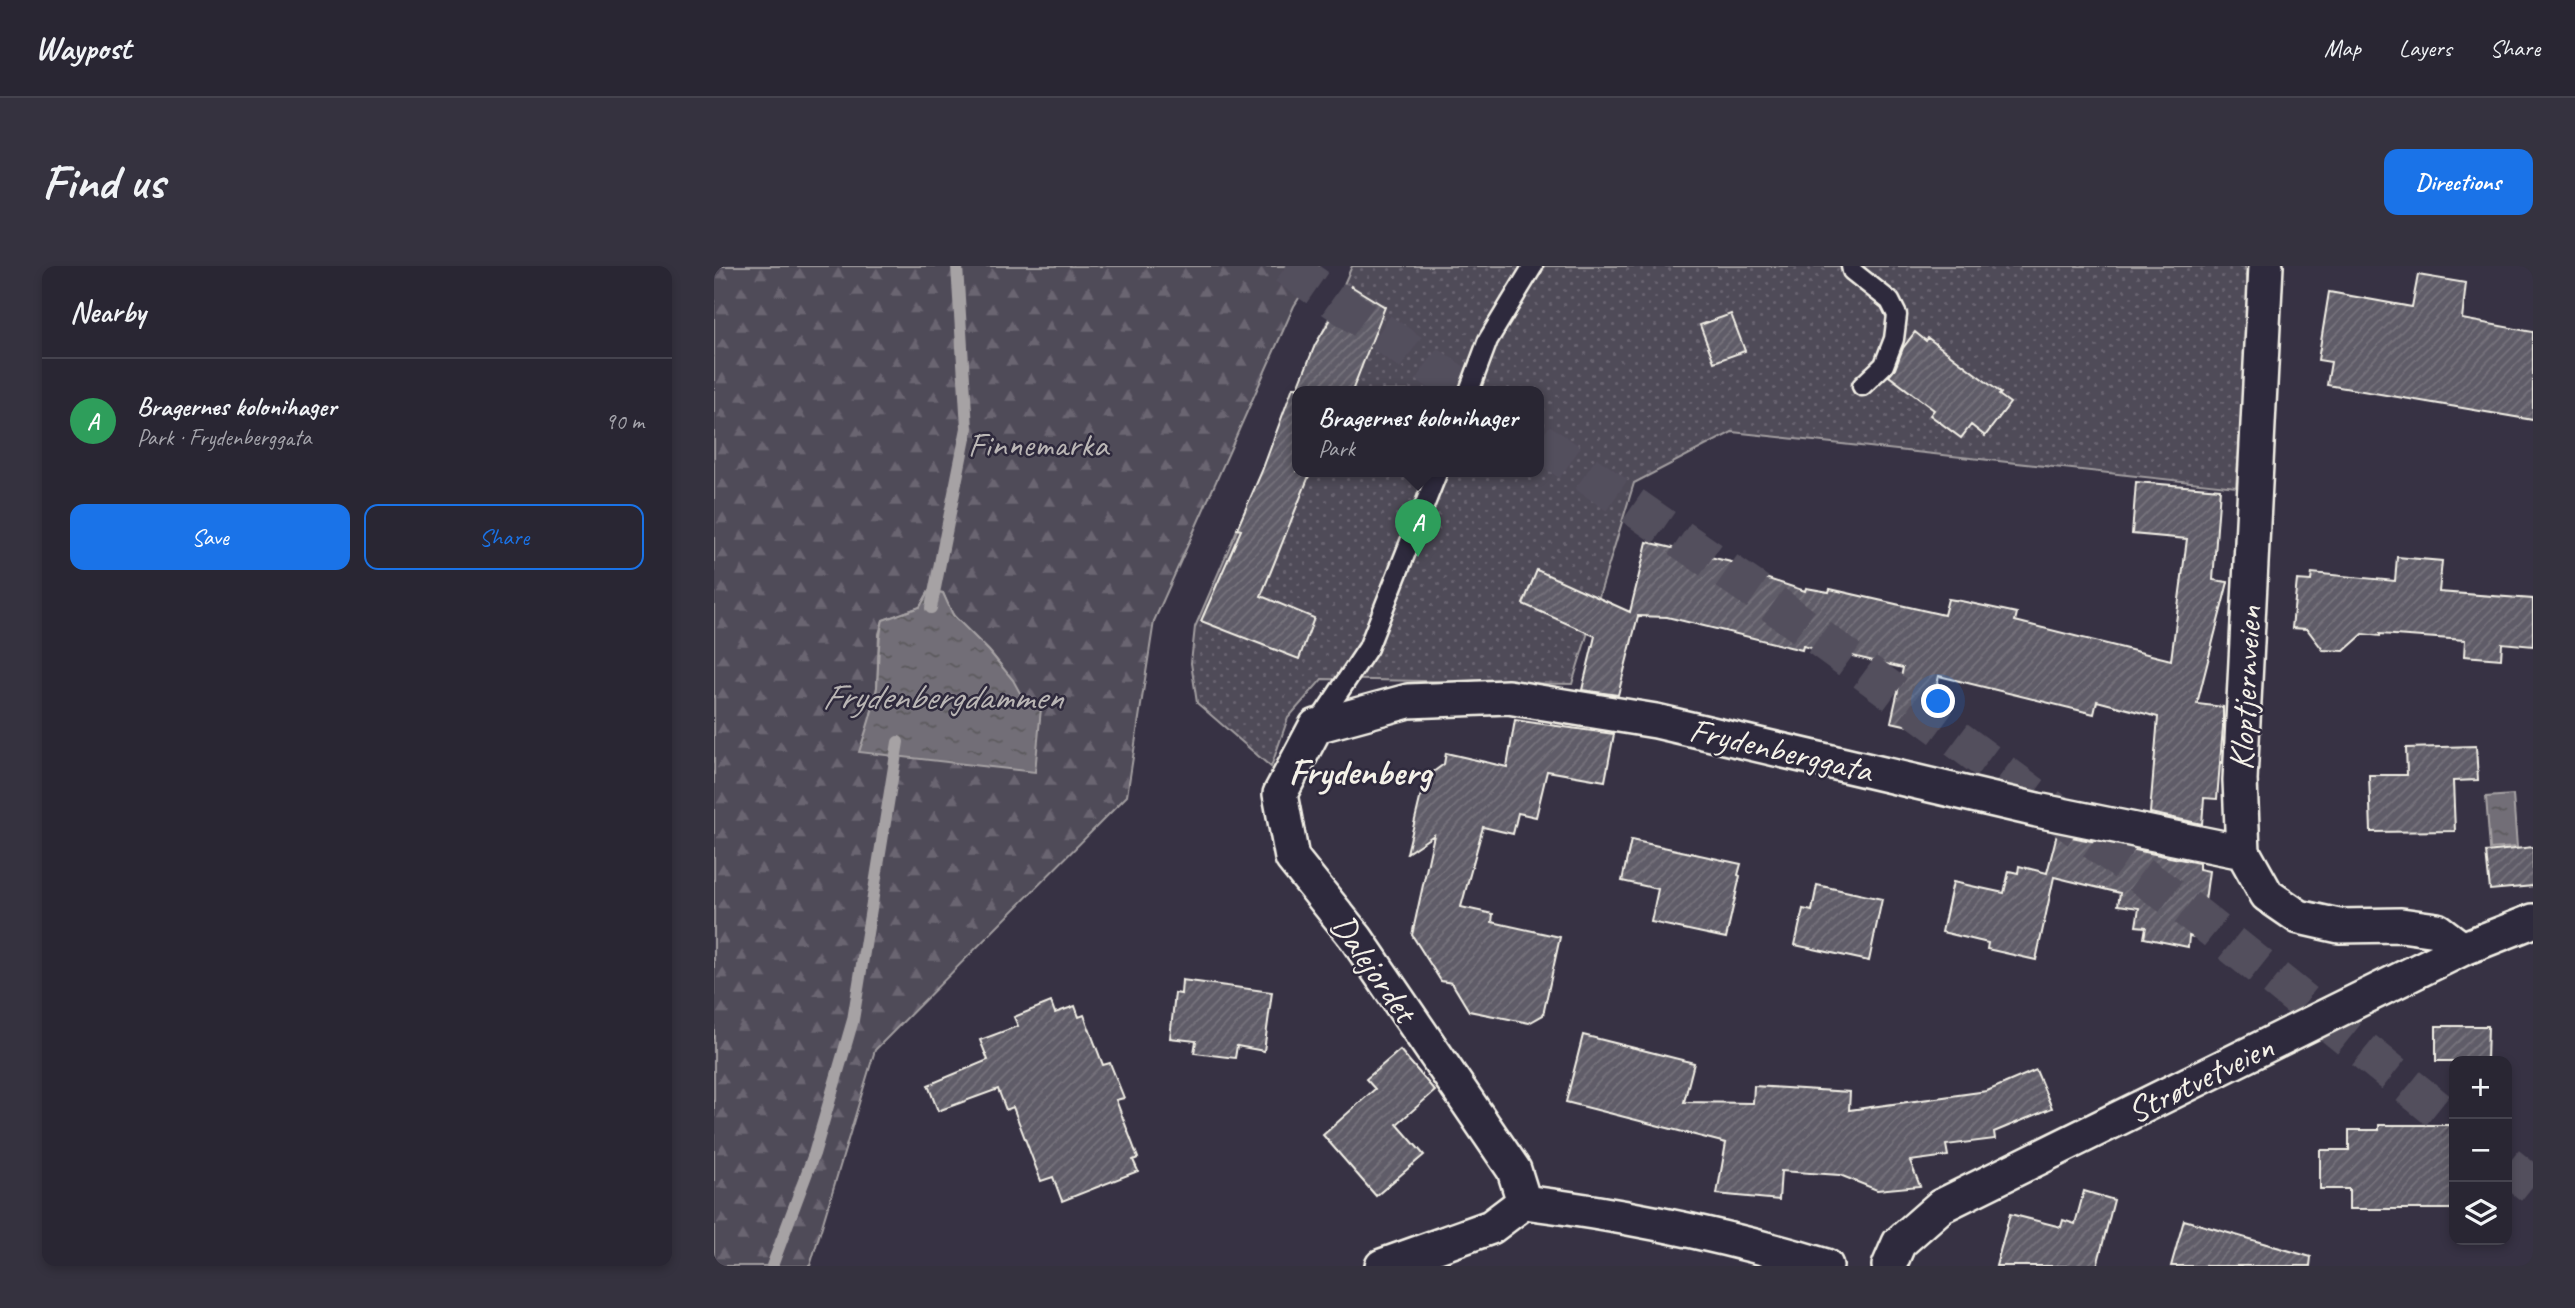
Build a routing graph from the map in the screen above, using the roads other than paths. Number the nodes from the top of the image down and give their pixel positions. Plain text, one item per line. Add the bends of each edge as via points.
1 (1533, 266) edge
2 (1851, 266) edge
3 (2266, 266) edge
4 (1471, 386) edge
5 (1862, 386) dead end
6 (1436, 477) edge
7 (1316, 726) junction
8 (2243, 852) junction
9 (2533, 921) edge
10 (2462, 949) junction
11 (1524, 1202) junction
12 (1382, 1266) edge
13 (1826, 1266) edge
14 (1889, 1266) edge

1 - 4 lane via 1488,340
2 - 5 lane via 1890,301 1897,315 1884,365
3 - 8 street, Kloptjernveien via 2240,780
6 - 7 lane via 1368,648
7 - 8 street, Frydenberggata via 1408,701 1508,698 1656,722 2037,810
7 - 11 street, Dalejordet via 1280,794 1292,858 1356,938 1514,1170
8 - 10 street, Kloptjernveien via 2267,895 2299,917 2339,926 2401,925 2437,930
9 - 10 street, Strøtvetveien
10 - 14 street, Strøtvetveien via 1941,1206 1899,1243
11 - 12 street via 1491,1227
11 - 13 street via 1722,1238

